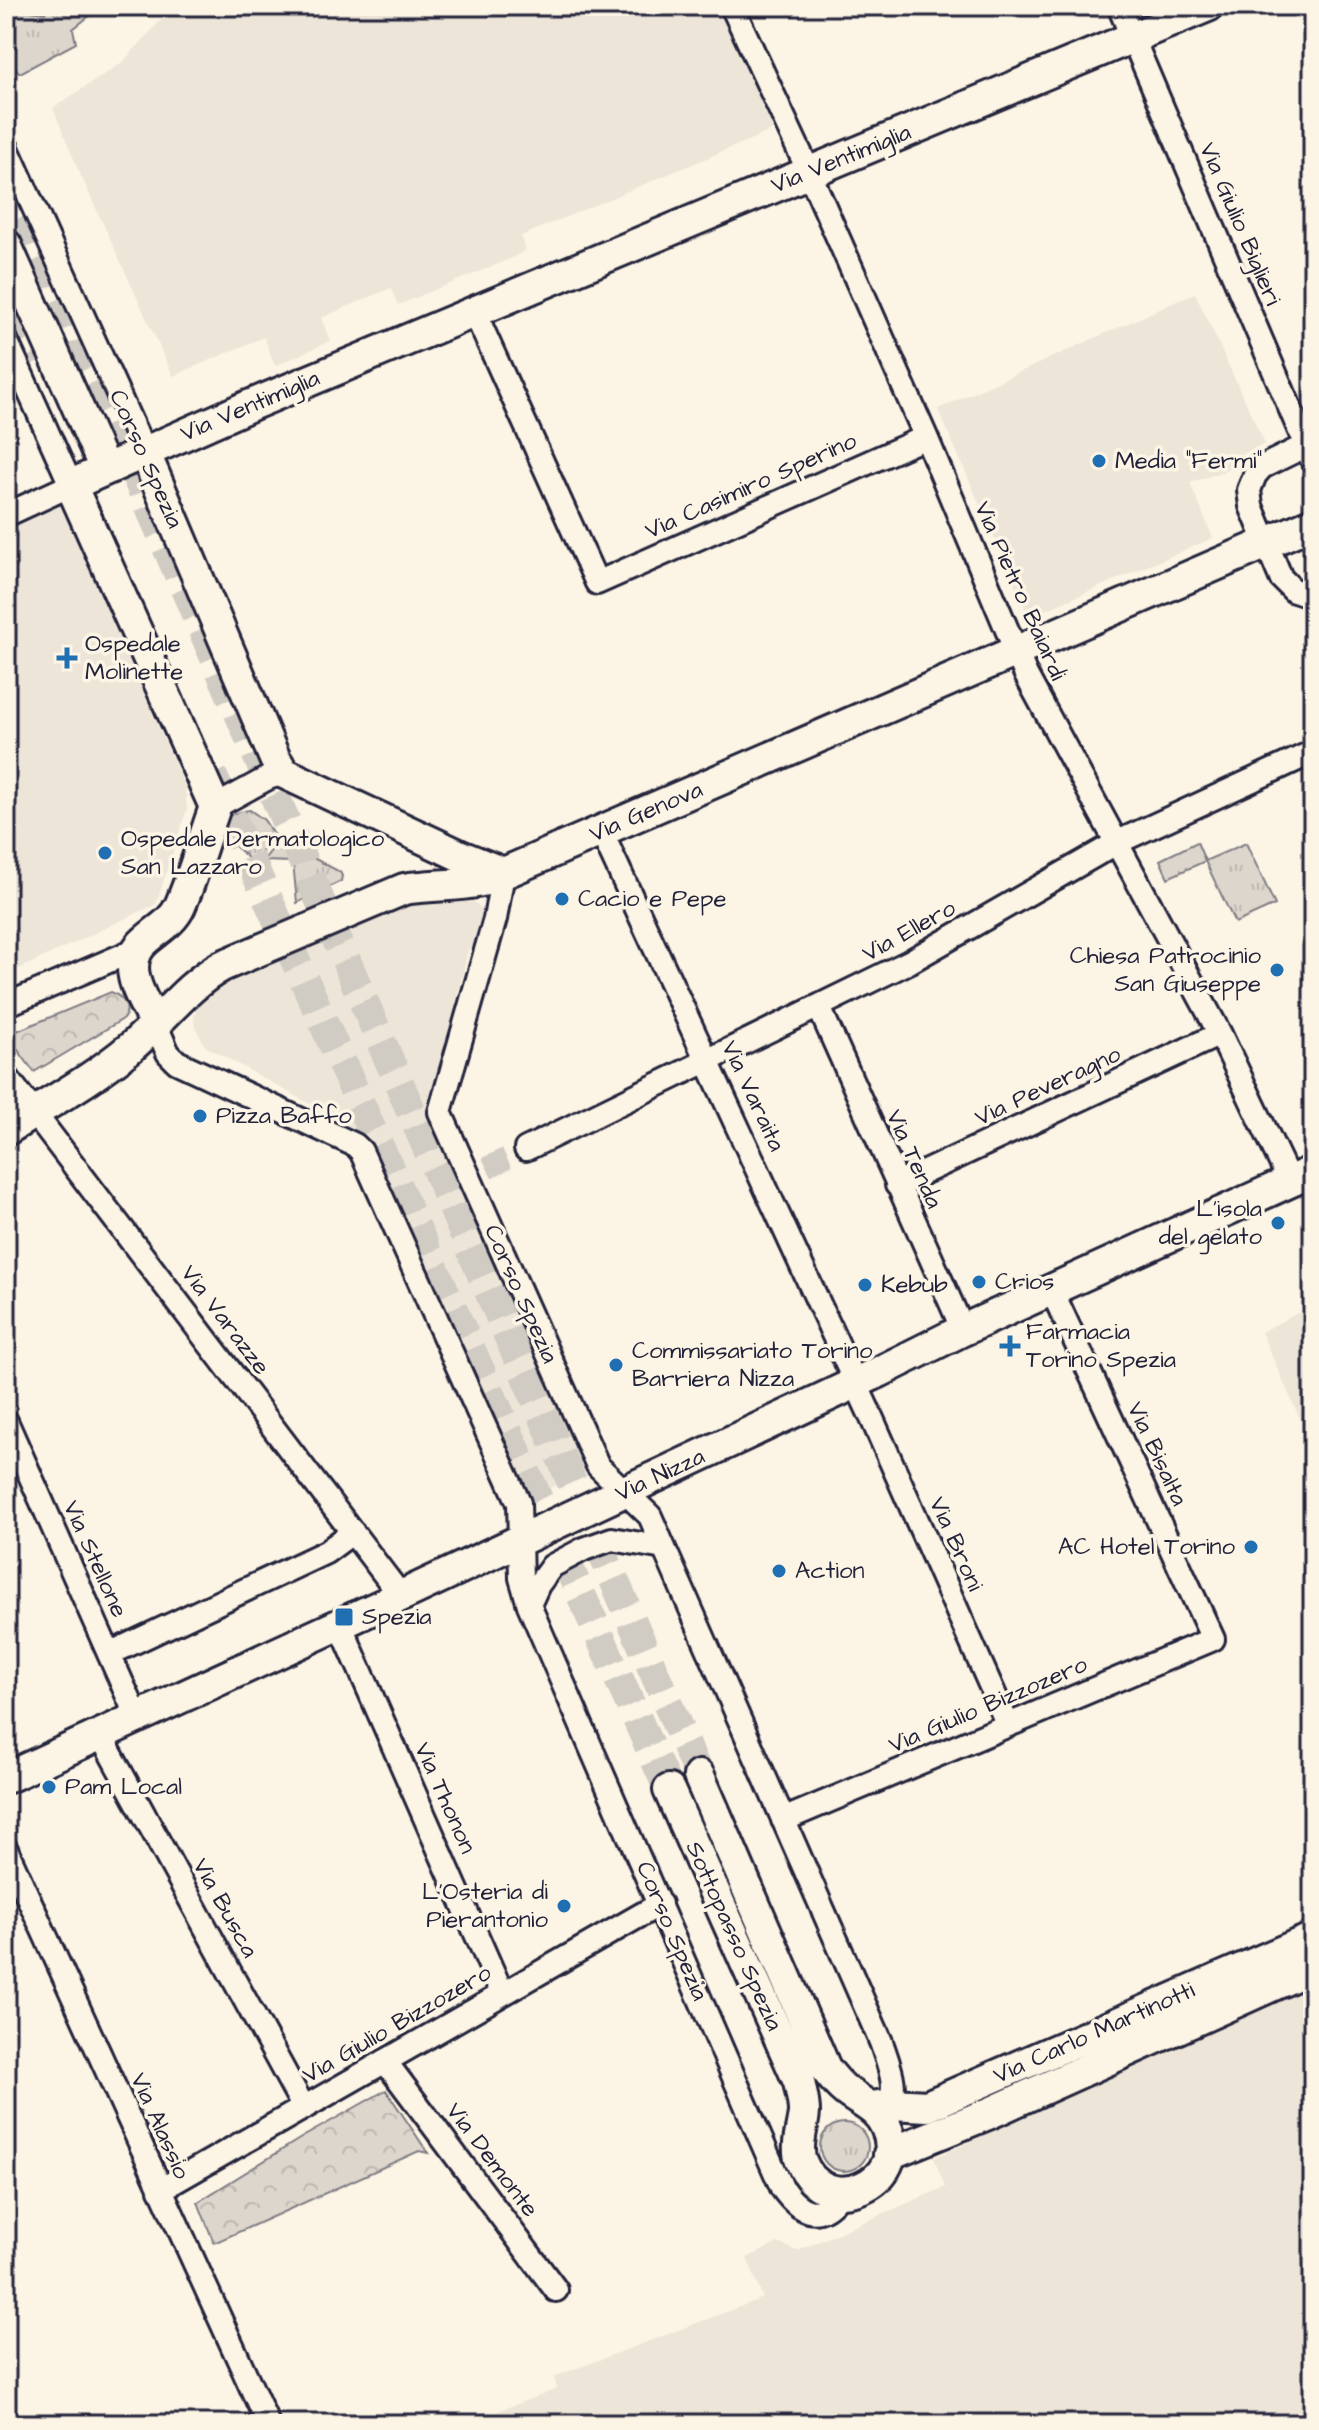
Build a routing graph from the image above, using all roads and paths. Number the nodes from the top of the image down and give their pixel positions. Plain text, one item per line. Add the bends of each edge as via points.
1 (732, 6) edge
2 (1119, 6) edge
3 (1208, 6) edge
4 (1133, 38) junction
5 (6, 146) edge
6 (809, 172) junction
7 (6, 245) edge
8 (475, 313) junction
9 (6, 340) edge
10 (926, 437) junction
11 (1311, 450) edge
12 (144, 451) junction
13 (105, 469) junction
14 (71, 485) junction
15 (6, 515) edge
16 (1313, 523) edge
17 (1267, 543) junction
18 (1313, 597) edge
19 (1015, 651) junction
20 (1313, 752) edge
21 (284, 773) junction
22 (215, 807) junction
23 (601, 831) junction
24 (1118, 842) junction
25 (503, 873) junction
26 (137, 949) junction
27 (6, 1005) edge
28 (819, 1007) junction
29 (156, 1025) junction
30 (1220, 1034) junction
31 (709, 1061) junction
32 (6, 1076) edge
33 (34, 1113) junction
34 (6, 1130) edge
35 (526, 1149) tunnel mouth
36 (1306, 1177) edge
37 (897, 1185) junction
38 (1052, 1291) junction
39 (963, 1330) junction
40 (855, 1383) junction
41 (6, 1421) edge
42 (623, 1492) junction
43 (353, 1532) junction
44 (518, 1542) junction
45 (664, 1548) junction
46 (401, 1596) junction
47 (529, 1605) junction
48 (340, 1624) junction
49 (1213, 1639) joint
50 (109, 1654) junction
51 (137, 1717) junction
52 (1008, 1725) junction
53 (100, 1734) junction
54 (699, 1776) tunnel mouth
55 (6, 1778) edge
56 (669, 1790) tunnel mouth
57 (783, 1820) junction
58 (6, 1849) edge
59 (660, 1904) junction
60 (1313, 1938) edge
61 (1313, 1967) edge
62 (502, 1993) junction
63 (385, 2061) junction
64 (812, 2075) junction
65 (304, 2108) junction
66 (885, 2123) junction
67 (160, 2190) junction
68 (841, 2193) junction
69 (556, 2290) dead end
70 (268, 2424) edge

1 - 6 street, Via Pietro Baiardi
2 - 4 street, Via Giulio Biglieri
3 - 4 street, Via Ventimiglia
4 - 6 street, Via Ventimiglia
4 - 11 street, Via Giulio Biglieri
5 - 12 street, Corso Spezia
6 - 8 street, Via Ventimiglia
6 - 10 street, Via Pietro Baiardi
7 - 13 street, Corso Spezia
8 - 10 street, Via Casimiro Sperino via 597,583
8 - 12 street, Via Ventimiglia
9 - 14 street
10 - 19 street, Via Pietro Baiardi
11 - 17 street via 1262,467 1251,482 1249,500
12 - 13 street, Via Ventimiglia
12 - 21 street, Corso Spezia
13 - 14 street, Via Ventimiglia
14 - 15 street
14 - 22 street
16 - 17 street, Via Genova
17 - 18 street via 1281,578
17 - 19 street, Via Genova
19 - 23 street, Via Genova
19 - 24 street, Via Pietro Baiardi
20 - 24 street, Via Ellero
21 - 22 street
21 - 25 street
22 - 26 street via 179,909
23 - 25 street, Via Genova
23 - 31 street, Via Varaita
24 - 28 street, Via Ellero via 909,962
24 - 30 street, Via Pietro Baiardi
25 - 29 street, Via Genova via 476,883 404,889 231,962 203,977
25 - 42 street, Corso Spezia via 440,1112 478,1173 598,1466
26 - 27 street
26 - 29 street via 134,978
28 - 31 street, Via Ellero
28 - 37 street, Via Tenda
29 - 33 street, Via Genova via 107,1066
29 - 44 street, Corso Spezia via 177,1062 361,1151 513,1488 519,1503
30 - 36 street, Via Pietro Baiardi
30 - 37 street, Via Peveragno
31 - 35 street, Via Ellero
31 - 40 street, Via Varaita
32 - 33 street, Via Varazze
33 - 34 street, Via Genova
33 - 43 street, Via Varazze
36 - 38 street, Via Nizza
37 - 39 street, Via Tenda
38 - 39 street, Via Nizza
38 - 49 street, Via Bisalta
39 - 40 street, Via Nizza
40 - 42 street, Via Nizza
40 - 52 street, Via Broni
41 - 50 street, Via Stellone
42 - 44 street, Via Nizza
42 - 45 street, Corso Spezia via 650,1516
43 - 46 street, Via Varazze
43 - 50 street via 326,1552
44 - 46 street, Via Nizza
44 - 47 street, Corso Spezia
45 - 47 street via 612,1539 584,1549 552,1566
45 - 57 street, Corso Spezia
46 - 48 street, Via Nizza
47 - 59 street, Corso Spezia
48 - 51 street, Via Nizza
48 - 62 street, Via Thonon
49 - 52 street, Via Giulio Bizzozero
50 - 51 street, Via Stellone
51 - 53 street, Via Nizza
52 - 57 street, Via Giulio Bizzozero
53 - 55 street, Via Nizza
53 - 65 street, Via Busca
54 - 64 street, Sottopasso Spezia
56 - 64 street, Sottopasso Spezia
57 - 66 street, Corso Spezia via 881,2042 894,2091
58 - 67 street, Via Alassio
59 - 62 street, Via Giulio Bizzozero
59 - 68 street, Corso Spezia via 782,2188 802,2209 813,2212 832,2205
60 - 66 street, Via Carlo Martinotti
61 - 66 street, Via Carlo Martinotti via 983,2116
62 - 63 street, Via Giulio Bizzozero
63 - 65 street, Via Giulio Bizzozero
63 - 69 street, Via Demonte
64 - 66 street via 846,2091
64 - 68 street via 800,2159 813,2180
65 - 67 street, Via Giulio Bizzozero
66 - 68 street, Corso Spezia via 886,2166 868,2186
67 - 70 street, Via Alassio

